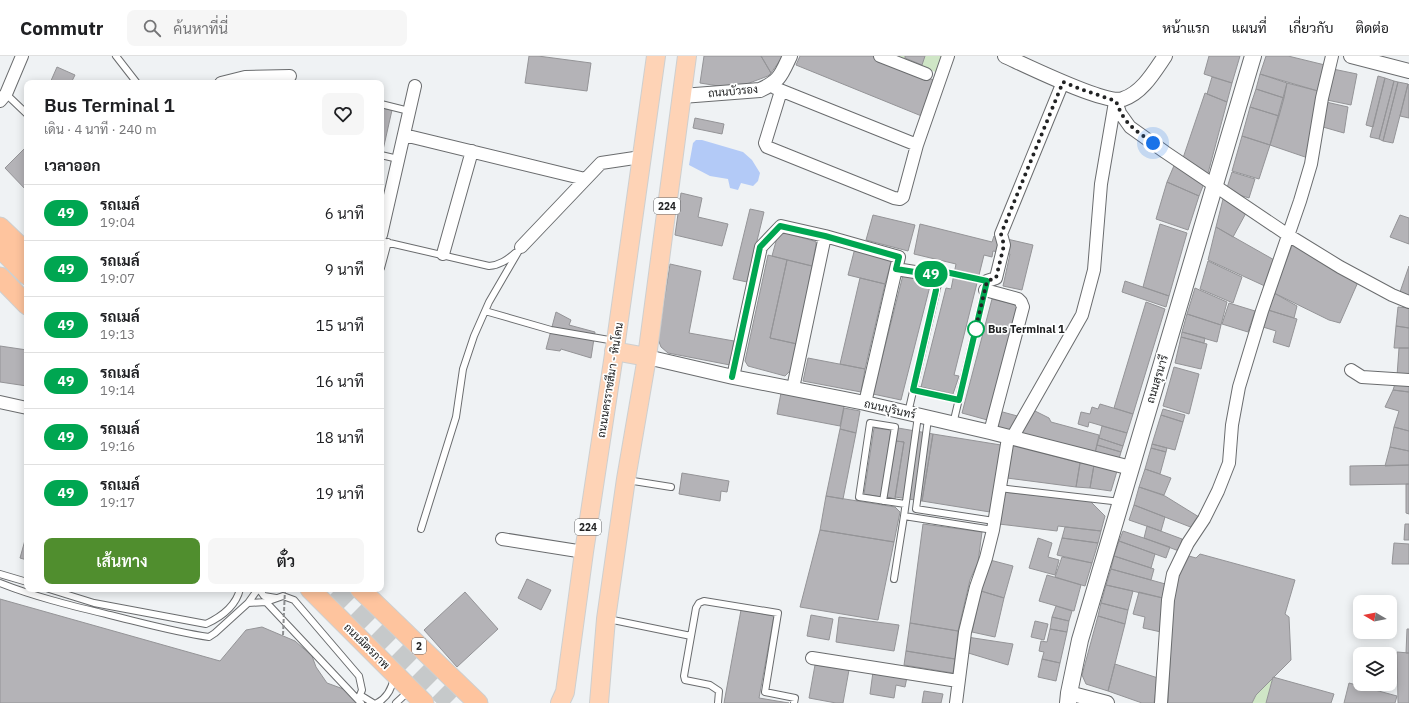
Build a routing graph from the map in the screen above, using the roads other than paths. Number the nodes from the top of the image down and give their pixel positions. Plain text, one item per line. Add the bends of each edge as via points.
1 (22, 56) edge
2 (116, 56) edge
3 (656, 56) edge
4 (687, 56) edge
5 (790, 56) edge
6 (880, 56) edge
7 (948, 56) edge
8 (1005, 56) edge
9 (1165, 56) edge
10 (1253, 56) edge
11 (1332, 56) edge
12 (1351, 56) edge
13 (1409, 71) edge
14 (926, 74) dead end
15 (290, 76) dead end
16 (135, 80) edge
17 (233, 80) edge
18 (1063, 82) junction
19 (415, 86) dead end
20 (776, 88) junction
21 (682, 96) junction
22 (3, 97) edge
23 (1116, 101) junction
24 (384, 105) edge
25 (409, 111) junction
26 (24, 112) edge
27 (404, 135) junction
28 (917, 145) junction
29 (472, 152) junction
30 (384, 156) edge
31 (642, 157) junction
32 (398, 159) junction
33 (585, 179) junction
34 (1215, 186) junction
35 (0, 227) edge
36 (1288, 235) junction
37 (825, 236) junction
38 (384, 238) edge
39 (520, 247) junction
40 (0, 248) edge
41 (24, 251) edge
42 (443, 254) junction
43 (896, 269) junction
44 (24, 272) edge
45 (940, 276) junction
46 (0, 277) edge
47 (986, 286) junction
48 (24, 301) edge
49 (1409, 302) edge
50 (485, 311) junction
51 (615, 346) junction
52 (647, 357) junction
53 (1351, 370) dead end
54 (732, 377) junction
55 (1409, 380) edge
56 (793, 388) junction
57 (913, 390) junction
58 (959, 400) junction
59 (0, 402) edge
60 (864, 403) junction
61 (24, 407) edge
62 (918, 416) junction
63 (953, 424) junction
64 (990, 432) junction
65 (1010, 438) junction
66 (1131, 468) junction
67 (626, 480) junction
68 (671, 488) dead end
69 (1000, 488) junction
70 (883, 501) junction
71 (1121, 502) junction
72 (905, 504) junction
73 (904, 516) junction
74 (994, 526) junction
75 (422, 529) dead end
76 (502, 539) dead end
77 (584, 552) junction
78 (0, 574) edge
79 (894, 579) dead end
80 (24, 581) edge
81 (0, 583) edge
82 (24, 591) edge
83 (26, 592) edge
84 (59, 592) edge
85 (239, 592) edge
86 (256, 592) edge
87 (261, 592) edge
88 (313, 592) edge
89 (363, 592) edge
90 (277, 598) junction
91 (266, 602) junction
92 (248, 603) junction
93 (606, 618) junction
94 (691, 636) junction
95 (812, 658) dead end
96 (394, 673) junction
97 (958, 681) junction
98 (411, 690) junction
99 (1068, 698) edge
100 (360, 700) edge
101 (373, 703) edge
102 (377, 703) edge
103 (396, 703) edge
104 (424, 703) edge
105 (478, 703) edge
106 (560, 703) edge
107 (599, 703) edge
108 (718, 703) edge
109 (794, 703) edge
110 (956, 703) edge
111 (1107, 703) edge
112 (1162, 703) edge

1 - 22 street
2 - 16 lane
3 - 31 main road, ถนนนครราชสีมา - หินโคน / 224
4 - 21 main road, 224
5 - 20 street, ถนนบัวรอง
6 - 14 street
7 - 28 street
8 - 18 street
9 - 23 street via 1138,90 1129,97
10 - 34 main road, ถนนสุรนารี
11 - 36 street via 1311,164
12 - 13 street
15 - 17 street via 245,77
18 - 23 street
18 - 47 street via 1001,234 1004,245 996,278
19 - 25 street
20 - 21 street, ถนนบัวรอง
20 - 28 street
20 - 28 street via 765,143 767,147 887,196 900,199 903,197
21 - 52 main road, 224
22 - 26 lane
23 - 34 street via 1120,113 1130,126
23 - 65 street via 1101,184 1094,270 1082,315
24 - 25 lane
25 - 27 street
27 - 29 street
27 - 32 street
29 - 33 street
29 - 42 street
30 - 32 lane
31 - 33 street via 601,163
31 - 51 main road, ถนนนครราชสีมา - หินโคน / 224
32 - 38 street
33 - 39 street
34 - 36 street
34 - 66 main road, ถนนสุรนารี
35 - 41 highway
36 - 49 street via 1359,278
36 - 112 street via 1239,387 1229,463 1218,491 1173,574 1168,600
37 - 43 street via 899,257
37 - 54 street via 780,226 760,247
37 - 56 street
38 - 42 lane
39 - 42 lane via 507,260 489,266
39 - 50 lane
40 - 44 highway
43 - 45 street
43 - 60 street
45 - 47 lane via 941,271
45 - 57 lane
46 - 48 highway
47 - 58 lane
47 - 64 street via 1018,299 1023,307
50 - 51 lane
50 - 75 lane via 463,369 456,417
51 - 52 main road
51 - 77 main road, ถนนนครราชสีมา - หินโคน / 224
52 - 54 street, ถนนบุรินทร์
52 - 67 main road, 224
53 - 55 street via 1362,377
54 - 56 street, ถนนบุรินทร์
56 - 60 street, ถนนบุรินทร์
57 - 58 lane
57 - 62 lane
58 - 63 lane
59 - 61 street
60 - 62 street, ถนนบุรินทร์
62 - 63 street, ถนนบุรินทร์
62 - 72 lane
62 - 74 lane via 916,509
63 - 64 street, ถนนบุรินทร์
64 - 65 street, ถนนบุรินทร์
65 - 66 street, ถนนบุรินทร์
65 - 69 street
66 - 71 main road, ถนนสุรนารี
67 - 68 lane
67 - 93 main road, 224
69 - 71 lane
69 - 74 street
70 - 70 lane via 859,497 870,423 895,426
70 - 72 lane
71 - 99 main road, ถนนสุรนารี via 1080,640
72 - 73 lane
73 - 74 lane
73 - 79 lane
74 - 97 street via 965,632
76 - 77 street
77 - 106 main road, ถนนนครราชสีมา - หินโคน / 224 via 564,692
78 - 80 lane
81 - 82 lane
83 - 92 lane via 81,608 209,637
84 - 85 lane via 94,603 206,624 222,615 235,601
86 - 92 lane
87 - 90 lane via 264,596
88 - 96 highway, ถนนมิตรภาพ
89 - 105 highway, 2
90 - 91 lane
90 - 100 lane via 283,596 294,600 359,676 362,690
91 - 92 lane
91 - 100 lane
93 - 94 lane
93 - 107 main road, 224
94 - 108 lane via 685,680 715,687 719,691
94 - 109 lane via 696,608 704,600 778,612 765,692 795,698
95 - 97 street
96 - 98 highway, ถนนมิตรภาพ
96 - 102 lane via 392,686
97 - 110 street
98 - 103 lane
98 - 104 highway, ถนนมิตรภาพ
99 - 111 street
100 - 101 lane

